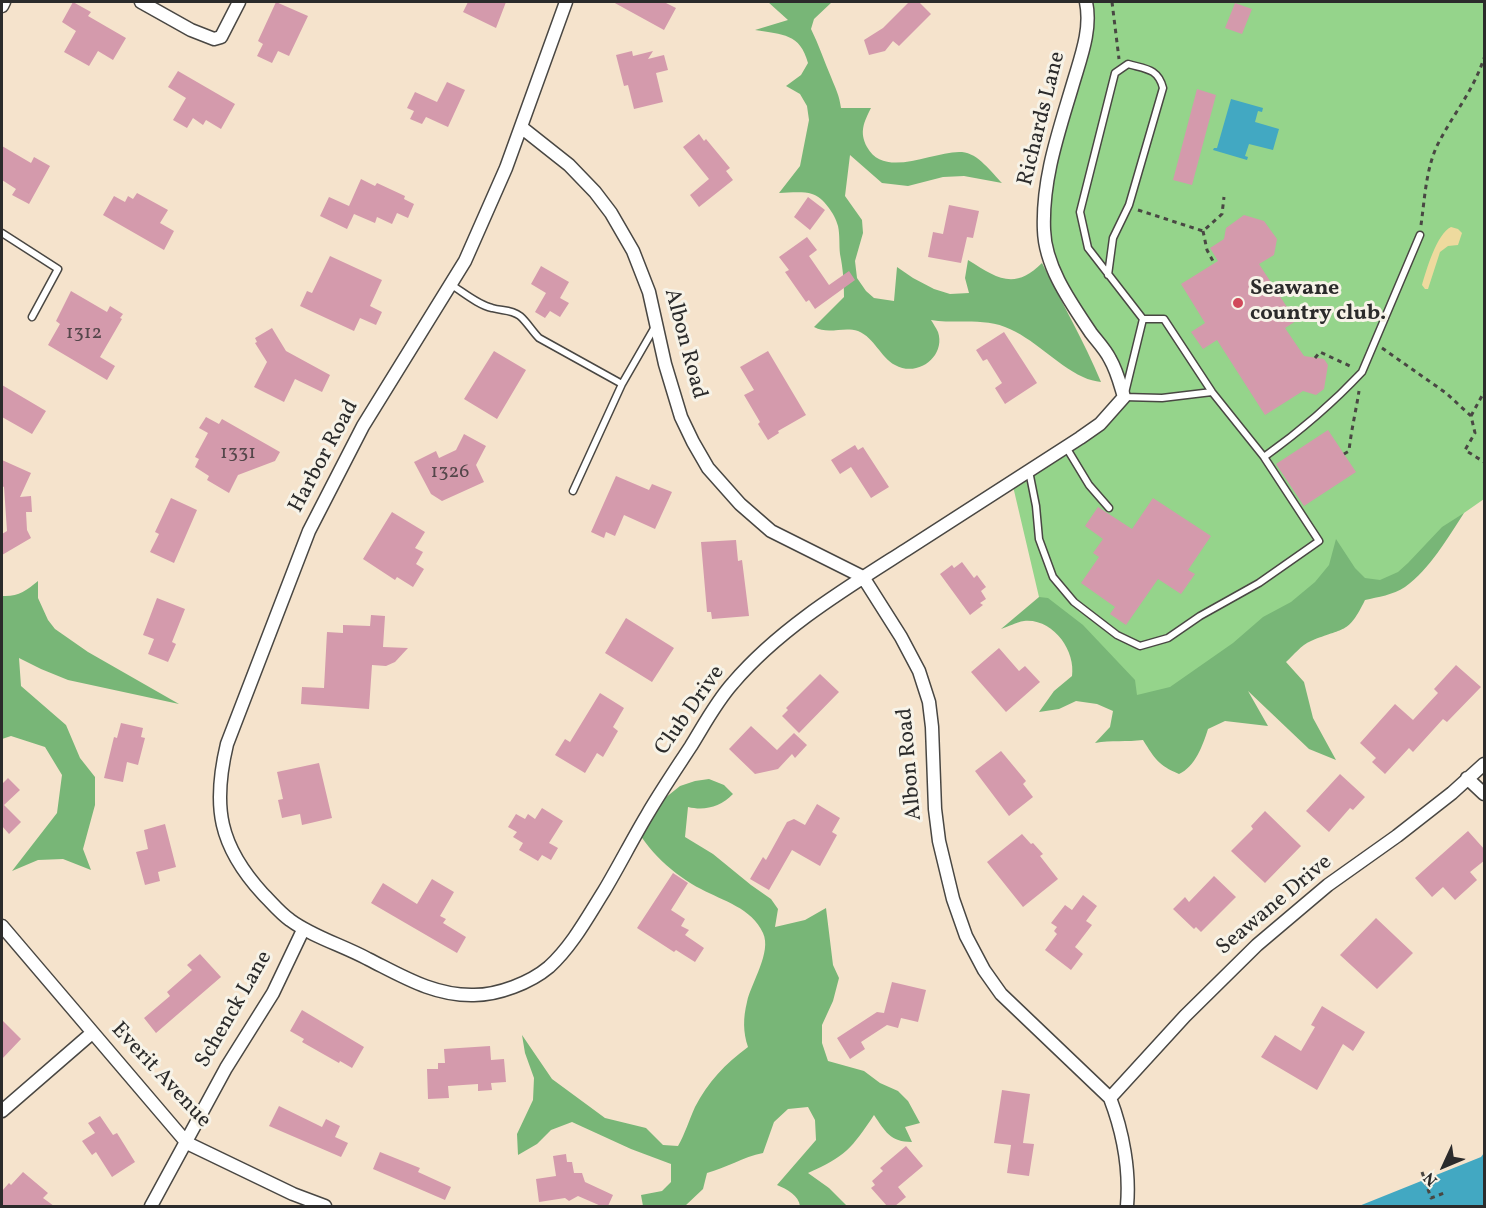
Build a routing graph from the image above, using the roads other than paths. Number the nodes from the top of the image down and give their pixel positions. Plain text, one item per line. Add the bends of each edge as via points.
1 (4, 2) edge
2 (141, 2) edge
3 (239, 2) edge
4 (566, 2) edge
5 (1086, 2) edge
6 (2, 6) edge
7 (521, 127) junction
8 (2, 233) edge
9 (1420, 235) road end
10 (1108, 275) junction
11 (450, 284) junction
12 (32, 316) dead end
13 (1143, 319) junction
14 (656, 324) junction
15 (622, 384) junction
16 (1212, 392) junction
17 (1124, 397) junction
18 (1066, 447) junction
19 (1264, 458) junction
20 (1029, 471) junction
21 (573, 491) dead end
22 (1109, 508) dead end
23 (863, 578) junction
24 (1485, 764) edge
25 (1467, 778) junction
26 (1485, 794) edge
27 (2, 926) edge
28 (303, 930) junction
29 (92, 1033) junction
30 (1110, 1098) junction
31 (2, 1111) edge
32 (187, 1143) junction
33 (151, 1206) edge
34 (325, 1206) edge
35 (1127, 1206) edge

1 - 6 street
2 - 3 street via 214,39 221,37
4 - 7 street, Harbor Road
5 - 17 street, Richards Lane via 1086,38 1044,192 1044,232 1058,278 1109,357
7 - 11 street, Harbor Road via 465,261
7 - 14 street, Albon Road via 569,165 611,213 633,251
8 - 12 lane via 58,269
9 - 19 lane via 1362,372
10 - 10 lane via 1113,238 1128,207 1163,88 1156,73 1128,64 1115,73 1080,212 1088,248
10 - 13 lane
11 - 15 lane via 484,305 520,316 539,338
11 - 28 street, Harbor Road via 363,426 309,531 231,733 221,771 219,804 230,848 243,873
13 - 16 lane via 1164,319
13 - 17 lane
14 - 15 lane
14 - 23 street, Albon Road via 681,417 708,468 771,531
15 - 21 lane
16 - 17 lane via 1162,398
16 - 19 lane
17 - 18 street, Club Drive via 1100,424
18 - 20 street, Club Drive
18 - 22 lane via 1089,485
19 - 20 lane via 1319,541 1168,638 1140,646 1117,635 1074,602 1053,577 1039,539
20 - 23 street, Club Drive
23 - 28 street, Club Drive via 777,639 732,684 646,816 575,937 546,970 496,992 475,996 442,992 411,982
23 - 30 street, Albon Road via 901,637 919,671 929,702 939,841 966,936 1001,993
24 - 25 street, Seawane Drive
25 - 26 street
25 - 30 street, Seawane Drive via 1257,945
27 - 29 street, Everit Avenue
28 - 32 street, Schenck Lane via 273,993 203,1107
29 - 31 street
29 - 32 street, Everit Avenue
30 - 35 street, Albon Road via 1127,1167
32 - 33 street, Schenck Lane
32 - 34 street, Everit Avenue

